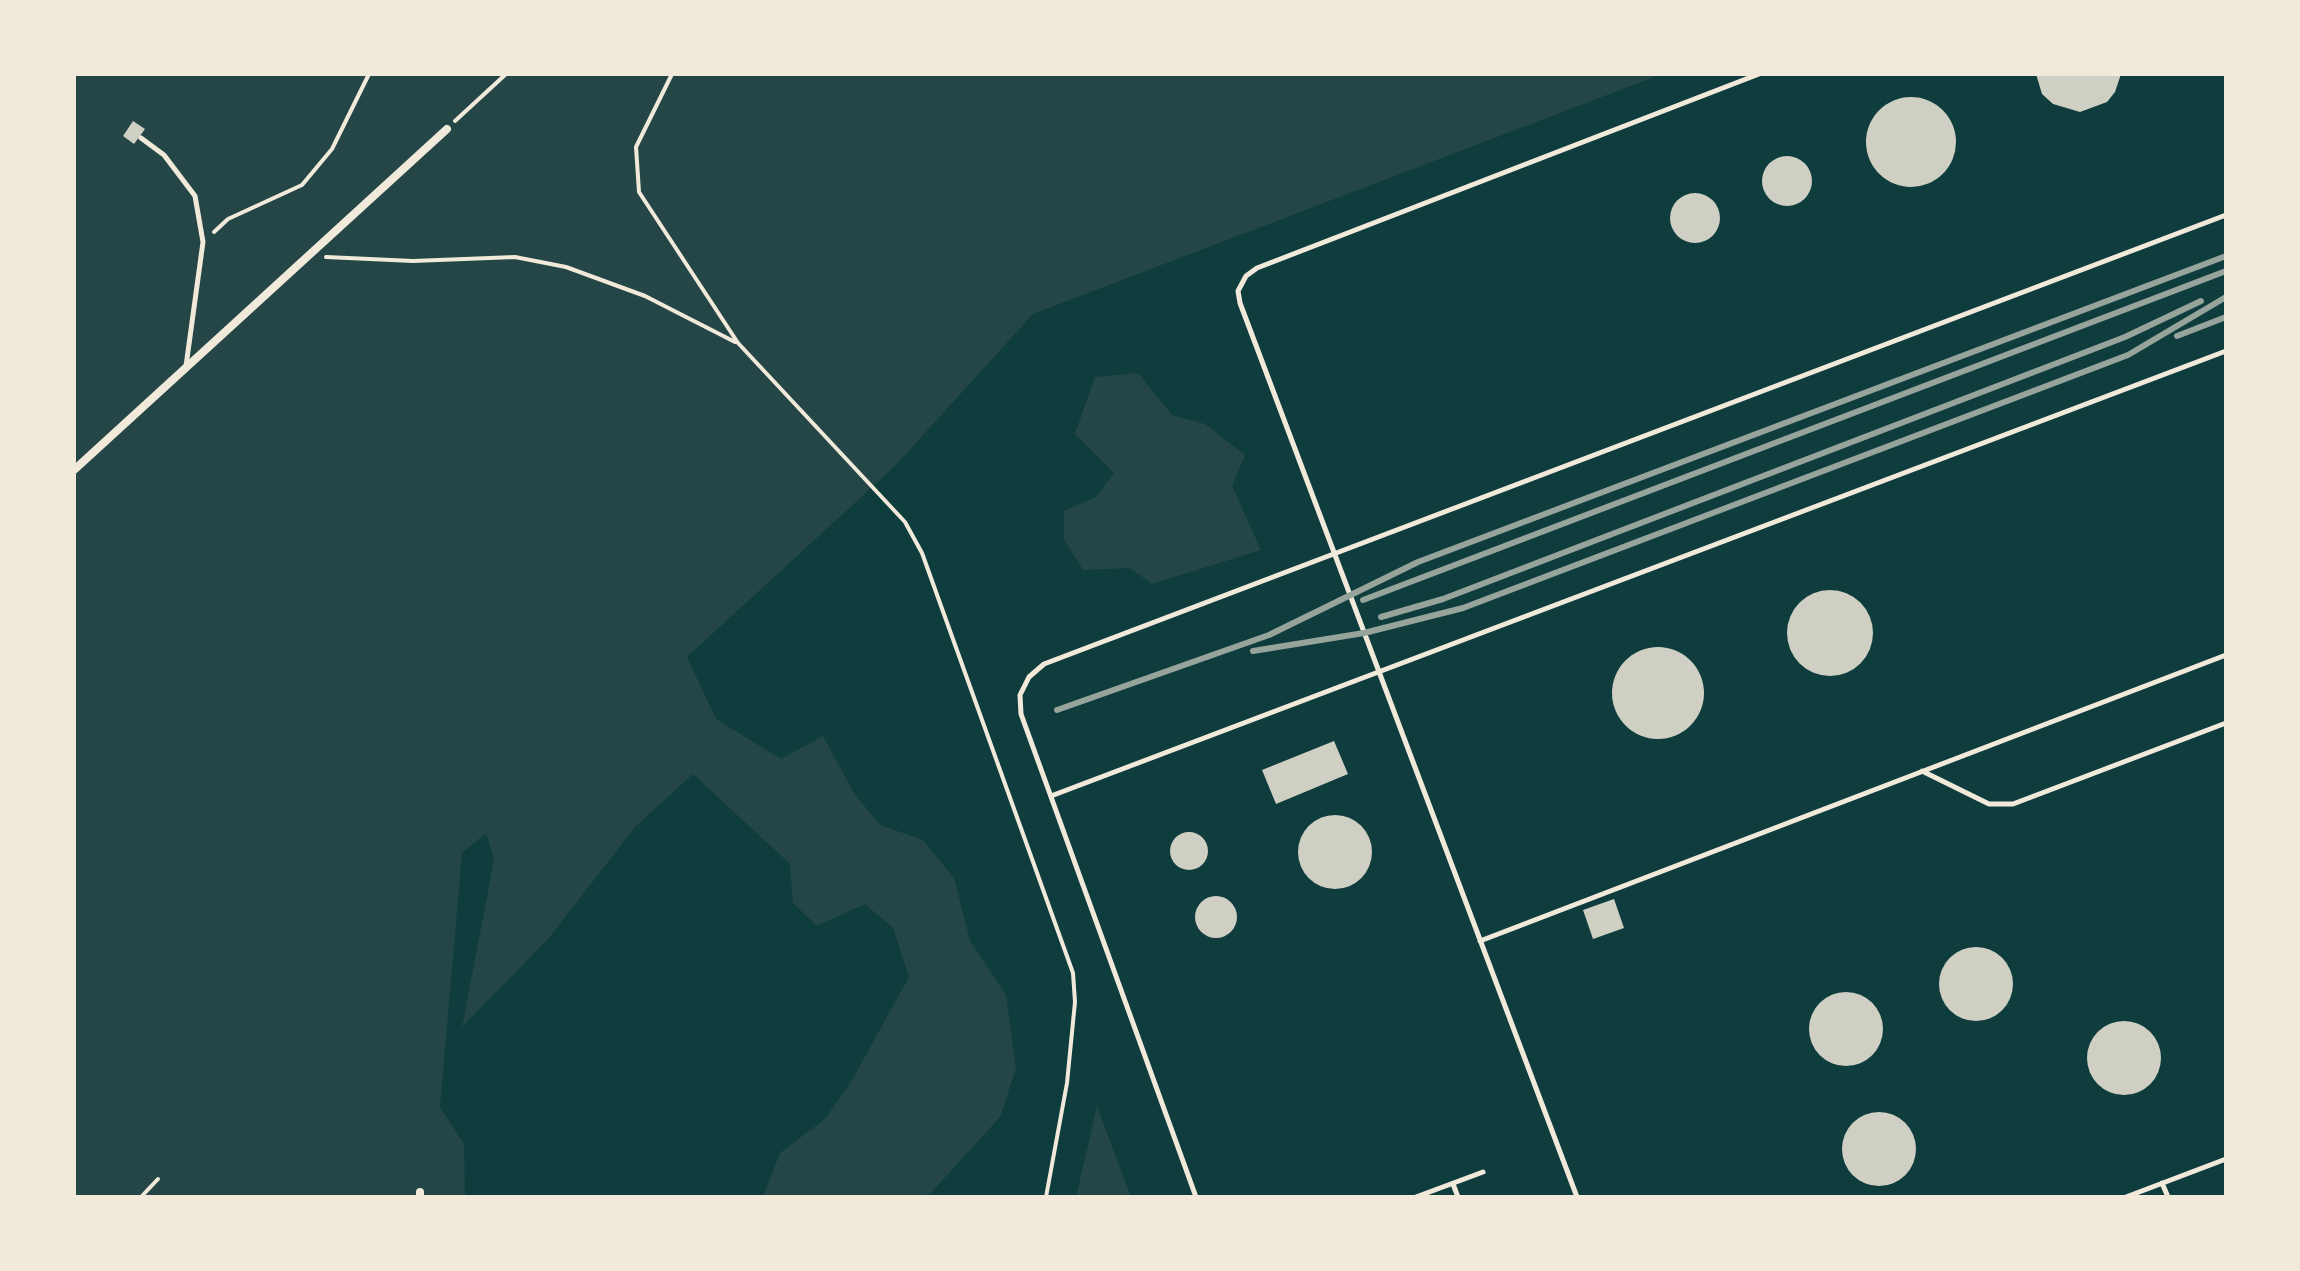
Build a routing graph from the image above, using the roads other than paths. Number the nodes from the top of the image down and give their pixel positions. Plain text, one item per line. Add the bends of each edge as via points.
1 (1759, 74) edge
2 (447, 129) road end
3 (141, 138) dead end
4 (2226, 215) edge
5 (2226, 351) edge
6 (186, 367) junction
7 (74, 470) edge
8 (1334, 554) junction
9 (2226, 655) edge
10 (1379, 672) junction
11 (2226, 723) edge
12 (1921, 771) junction
13 (1051, 796) junction
14 (1480, 941) junction
15 (2226, 1159) edge
16 (1483, 1172) dead end
17 (2162, 1183) junction
18 (1453, 1184) junction
19 (1196, 1197) edge
20 (1416, 1197) edge
21 (1458, 1197) edge
22 (1577, 1197) edge
23 (2126, 1197) edge
24 (2168, 1197) edge

1 - 8 lane via 1246,276 1238,291 1240,303
2 - 6 street
3 - 6 lane via 164,155 195,196 203,242
4 - 8 lane
5 - 10 lane
6 - 7 street
8 - 10 lane
8 - 13 lane via 1044,664 1020,695 1021,714
9 - 12 lane
10 - 13 lane
10 - 14 lane
11 - 12 lane via 2013,804 1989,804
12 - 14 lane
13 - 19 lane
14 - 22 lane
15 - 17 lane
16 - 18 lane
17 - 23 lane
17 - 24 lane
18 - 20 lane
18 - 21 lane

